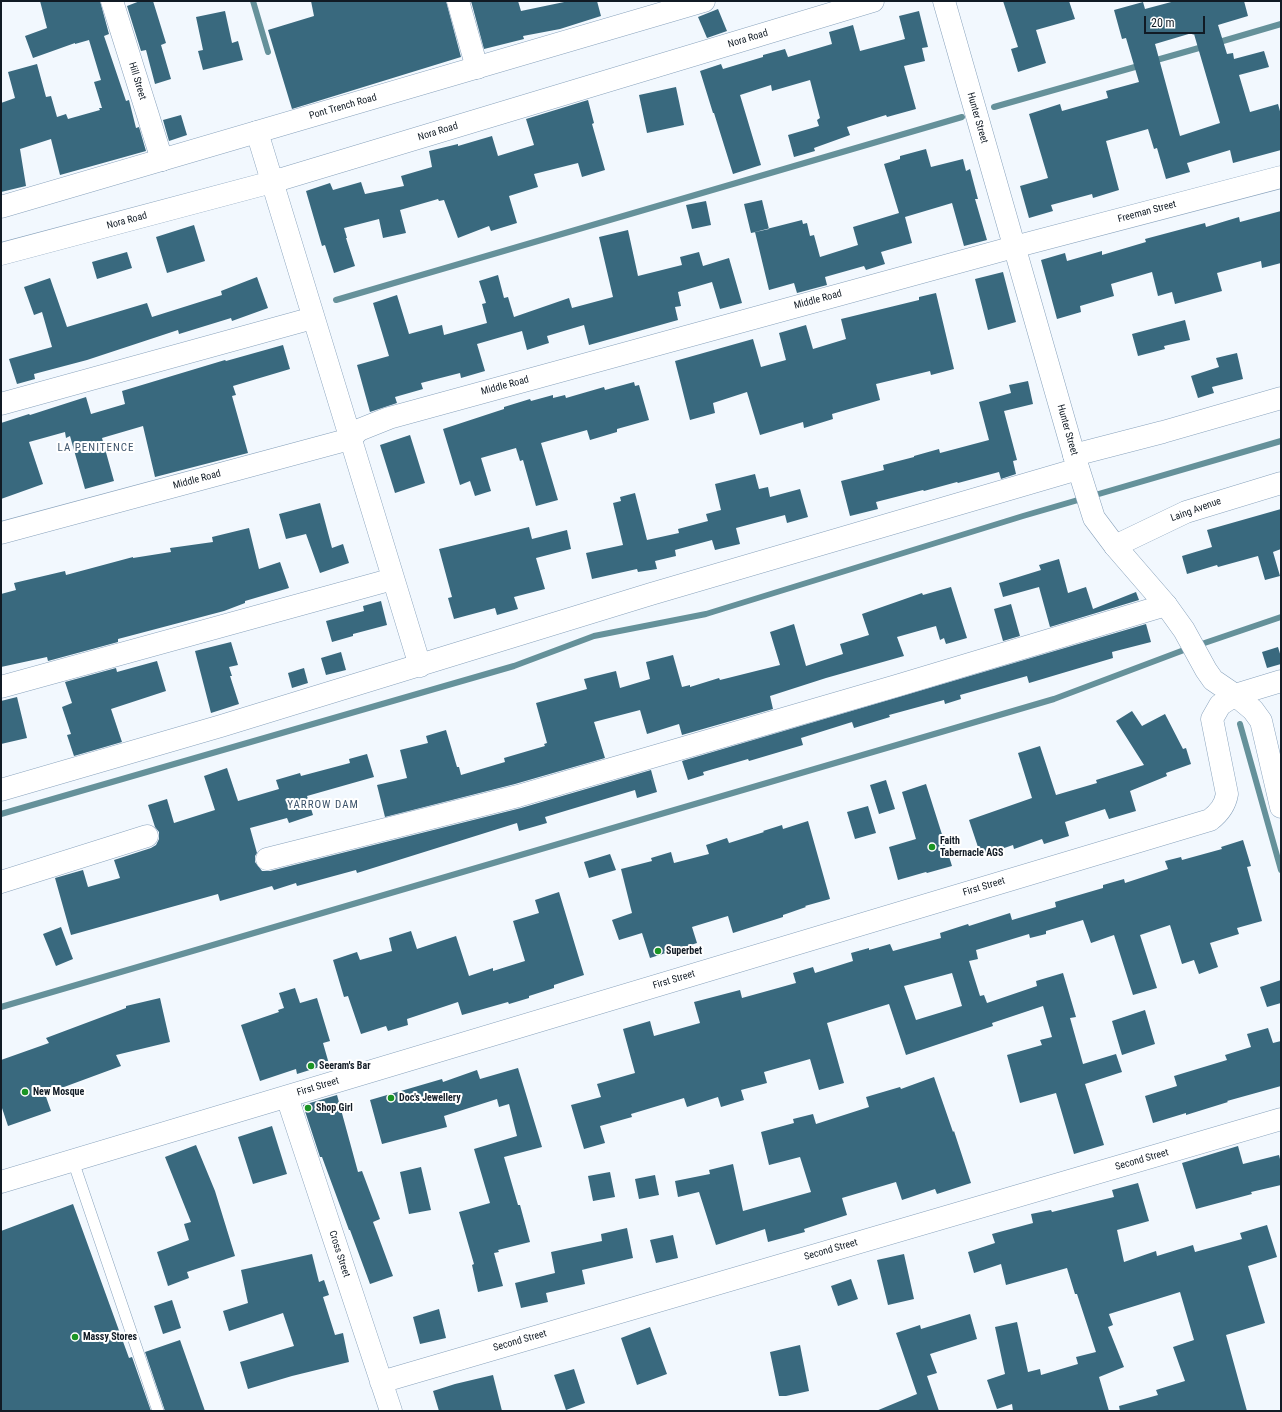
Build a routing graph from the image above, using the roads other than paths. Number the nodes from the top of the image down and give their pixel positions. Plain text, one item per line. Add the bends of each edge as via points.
1 (112, 1) edge
2 (458, 1) edge
3 (873, 1) edge
4 (944, 1) edge
5 (691, 3) edge
6 (477, 68) junction
7 (257, 132) junction
8 (162, 160) junction
9 (1281, 177) edge
10 (272, 182) junction
11 (1, 207) edge
12 (1014, 247) junction
13 (1, 254) edge
14 (314, 318) junction
15 (1281, 398) edge
16 (1, 404) edge
17 (350, 439) junction
18 (1076, 462) junction
19 (1281, 483) edge
20 (1, 533) edge
21 (1115, 546) junction
22 (393, 579) junction
23 (1166, 605) junction
24 (420, 666) junction
25 (1281, 681) edge
26 (1, 687) edge
27 (1235, 695) junction
28 (1, 790) edge
29 (1281, 807) edge
30 (147, 836) dead end
31 (267, 859) dead end
32 (1, 882) edge
33 (287, 1097) junction
34 (1281, 1119) edge
35 (73, 1161) junction
36 (1, 1182) edge
37 (381, 1382) junction
38 (158, 1411) edge
39 (391, 1411) edge

1 - 8 street, Hill Street
2 - 6 street
3 - 10 street, Nora Road
4 - 12 street, Hunter Street
5 - 6 street, Pont Trench Road
6 - 7 street, Pont Trench Road
7 - 8 street, Pont Trench Road
7 - 10 street
8 - 11 street, Pont Trench Road
9 - 12 street, Freeman Street
10 - 13 street, Nora Road
10 - 14 street
12 - 17 street, Middle Road via 389,418 359,430
12 - 18 street, Hunter Street
14 - 16 street
14 - 17 street
15 - 18 street via 1163,432
17 - 20 street, Middle Road
17 - 22 street
18 - 21 street, Hunter Street via 1094,518
18 - 24 street
19 - 21 street, Laing Avenue via 1186,512
21 - 23 street, Hunter Street
22 - 24 street
22 - 26 street
23 - 27 street, Hunter Street via 1213,680
23 - 31 street via 518,796
24 - 28 street
25 - 27 street, First Street
27 - 29 street, Hunter Street via 1253,710 1261,721
27 - 33 street, First Street via 1220,705 1212,719 1227,794 1224,805 1210,820
30 - 32 street
33 - 35 street, First Street
33 - 37 street, Cross Street
34 - 37 street, Second Street
35 - 36 street, First Street
35 - 38 lane
37 - 39 street, Cross Street

